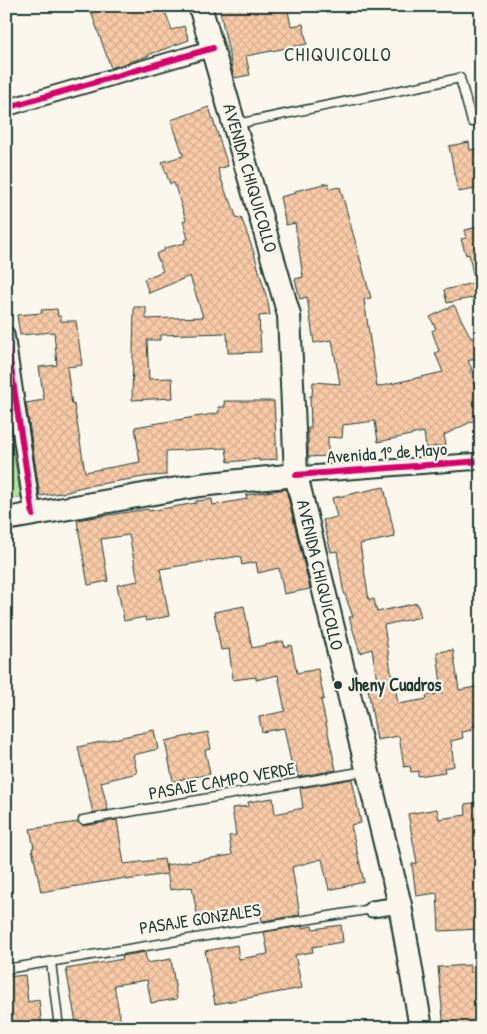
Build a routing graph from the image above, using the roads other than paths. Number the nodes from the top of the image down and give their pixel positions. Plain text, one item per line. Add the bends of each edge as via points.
1 (200, 6) edge
2 (213, 48) junction
3 (6, 108) edge
4 (472, 122) dead end
5 (234, 125) junction
6 (6, 334) edge
7 (481, 461) edge
8 (296, 475) junction
9 (33, 514) junction
10 (6, 519) edge
11 (367, 771) junction
12 (83, 820) dead end
13 (400, 905) junction
14 (372, 909) joint
15 (51, 962) junction
16 (6, 969) edge
17 (59, 1028) edge
18 (421, 1028) edge

1 - 2 main road, AVENIDA CHIQUICOLLO
2 - 3 street
2 - 5 main road, AVENIDA CHIQUICOLLO
4 - 5 lane via 460,78
5 - 8 main road, AVENIDA CHIQUICOLLO via 288,315
6 - 9 street
7 - 8 street, Avenida 1º de Mayo
8 - 9 main road, Avenida 1º de Mayo via 200,486
8 - 11 main road, AVENIDA CHIQUICOLLO
9 - 10 main road, Avenida 1º de Mayo
11 - 12 lane, PASAJE CAMPO VERDE
11 - 13 main road, AVENIDA CHIQUICOLLO
13 - 14 street, PASAJE GONZALES
13 - 18 main road, AVENIDA CHIQUICOLLO
14 - 15 lane, PASAJE GONZALES
15 - 16 lane, PASAJE GONZALES
15 - 17 lane

